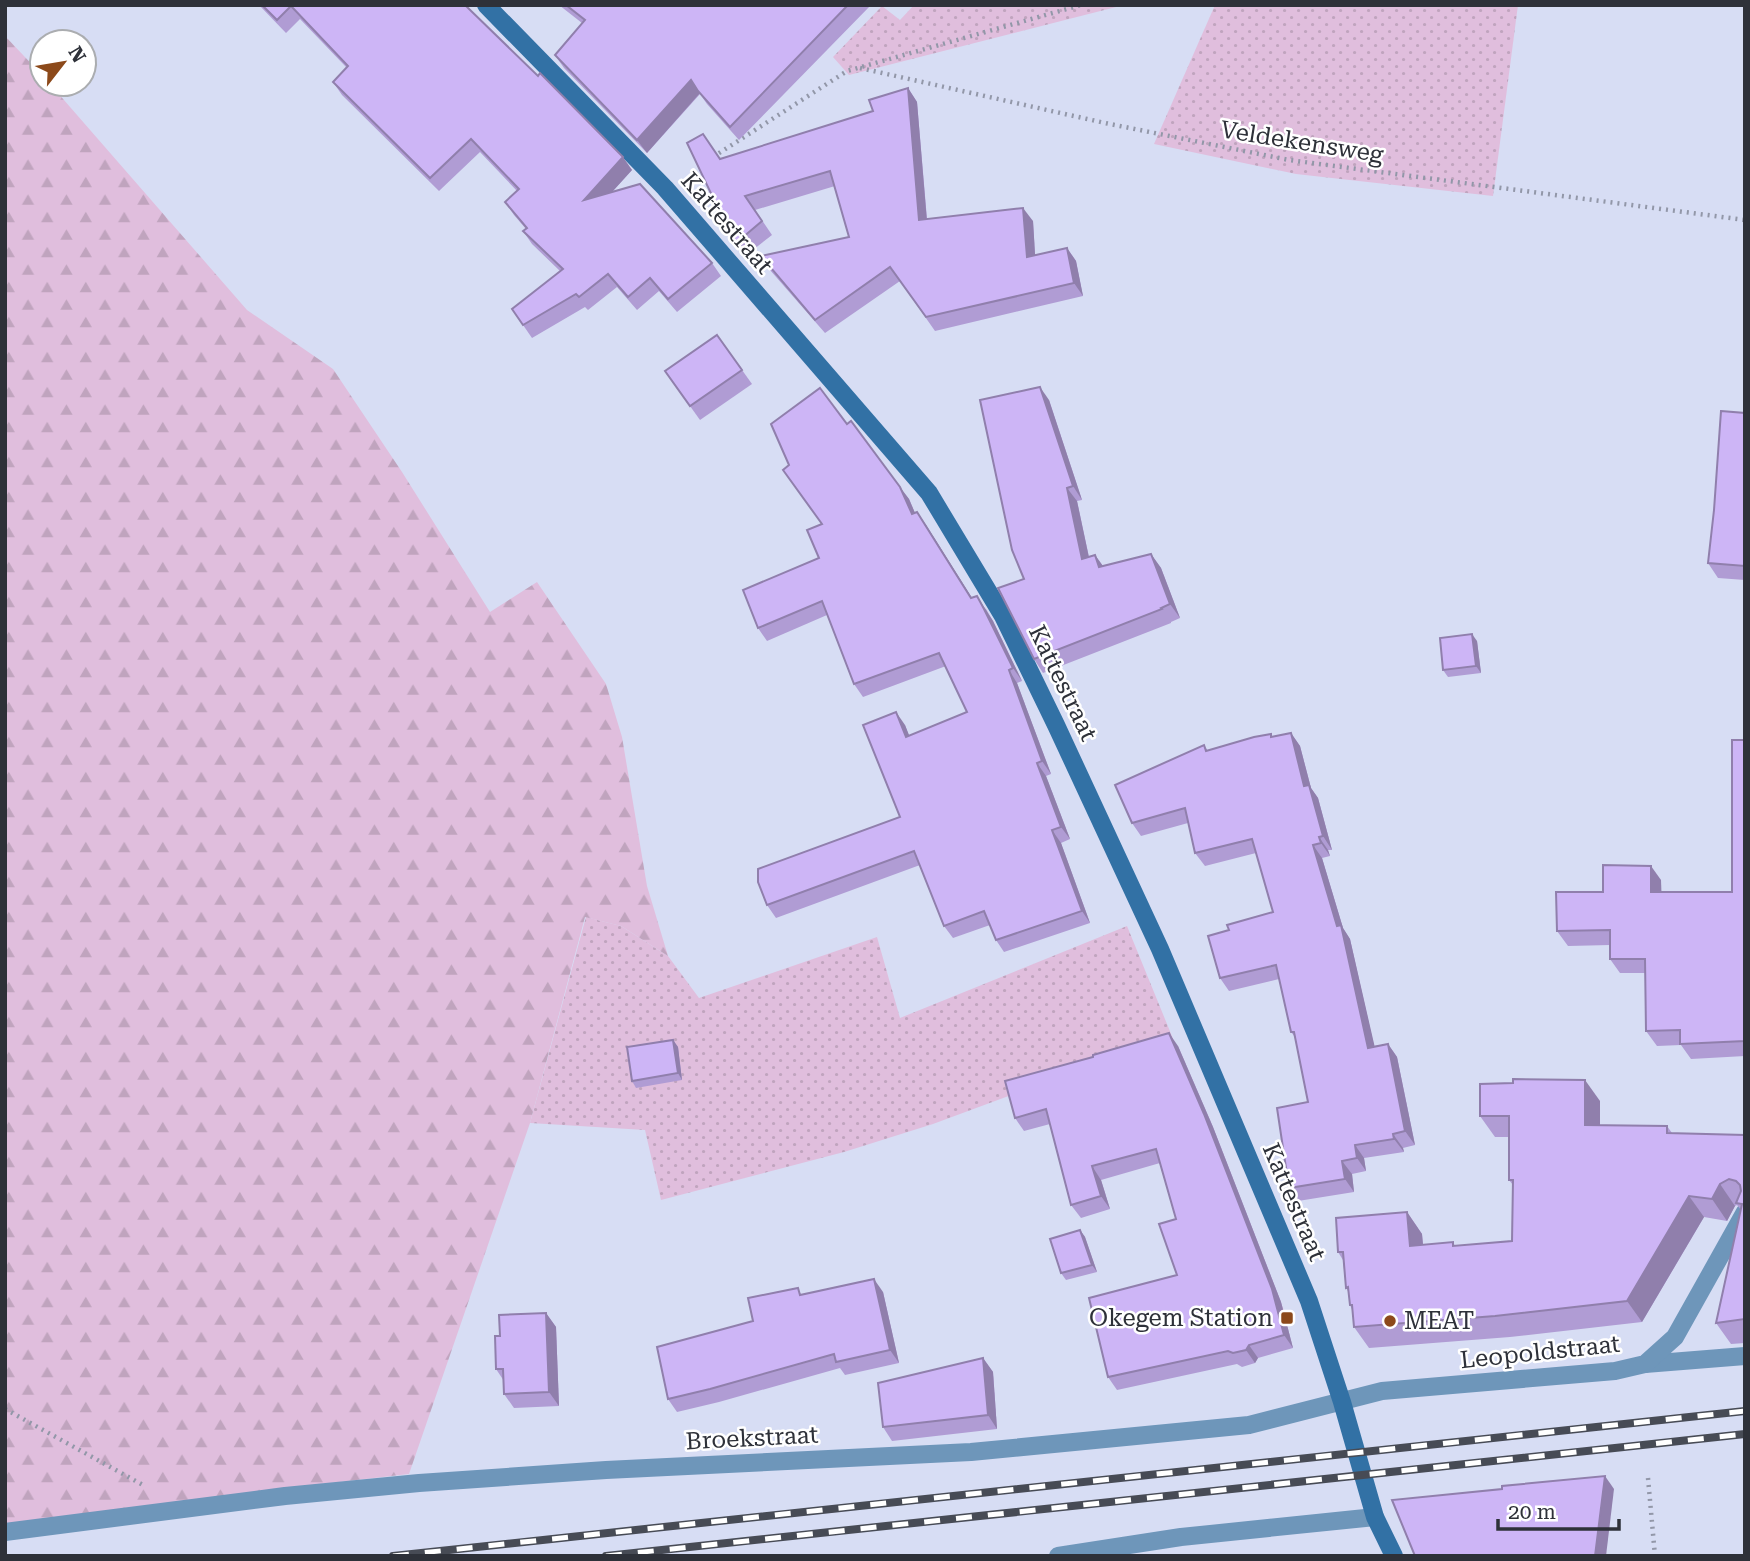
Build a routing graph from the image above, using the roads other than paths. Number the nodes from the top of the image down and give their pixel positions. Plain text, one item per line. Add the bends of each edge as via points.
1 (486, 5) edge
2 (1745, 1212) edge
3 (1745, 1356) edge
4 (1645, 1364) junction
5 (1342, 1402) junction
6 (1375, 1517) junction
7 (5, 1532) edge
8 (1058, 1556) edge
9 (1394, 1556) edge

1 - 5 main road, Kattestraat via 665,188 929,493 1003,616 1160,949 1309,1301
2 - 4 street, Leopoldstraat via 1675,1337
3 - 4 street
4 - 5 street, Leopoldstraat via 1615,1371 1382,1391
5 - 6 main road, Kattestraat
5 - 7 street, Broekstraat via 1249,1425 971,1452 419,1483
6 - 8 street via 1181,1537
6 - 9 main road, Kattestraat

